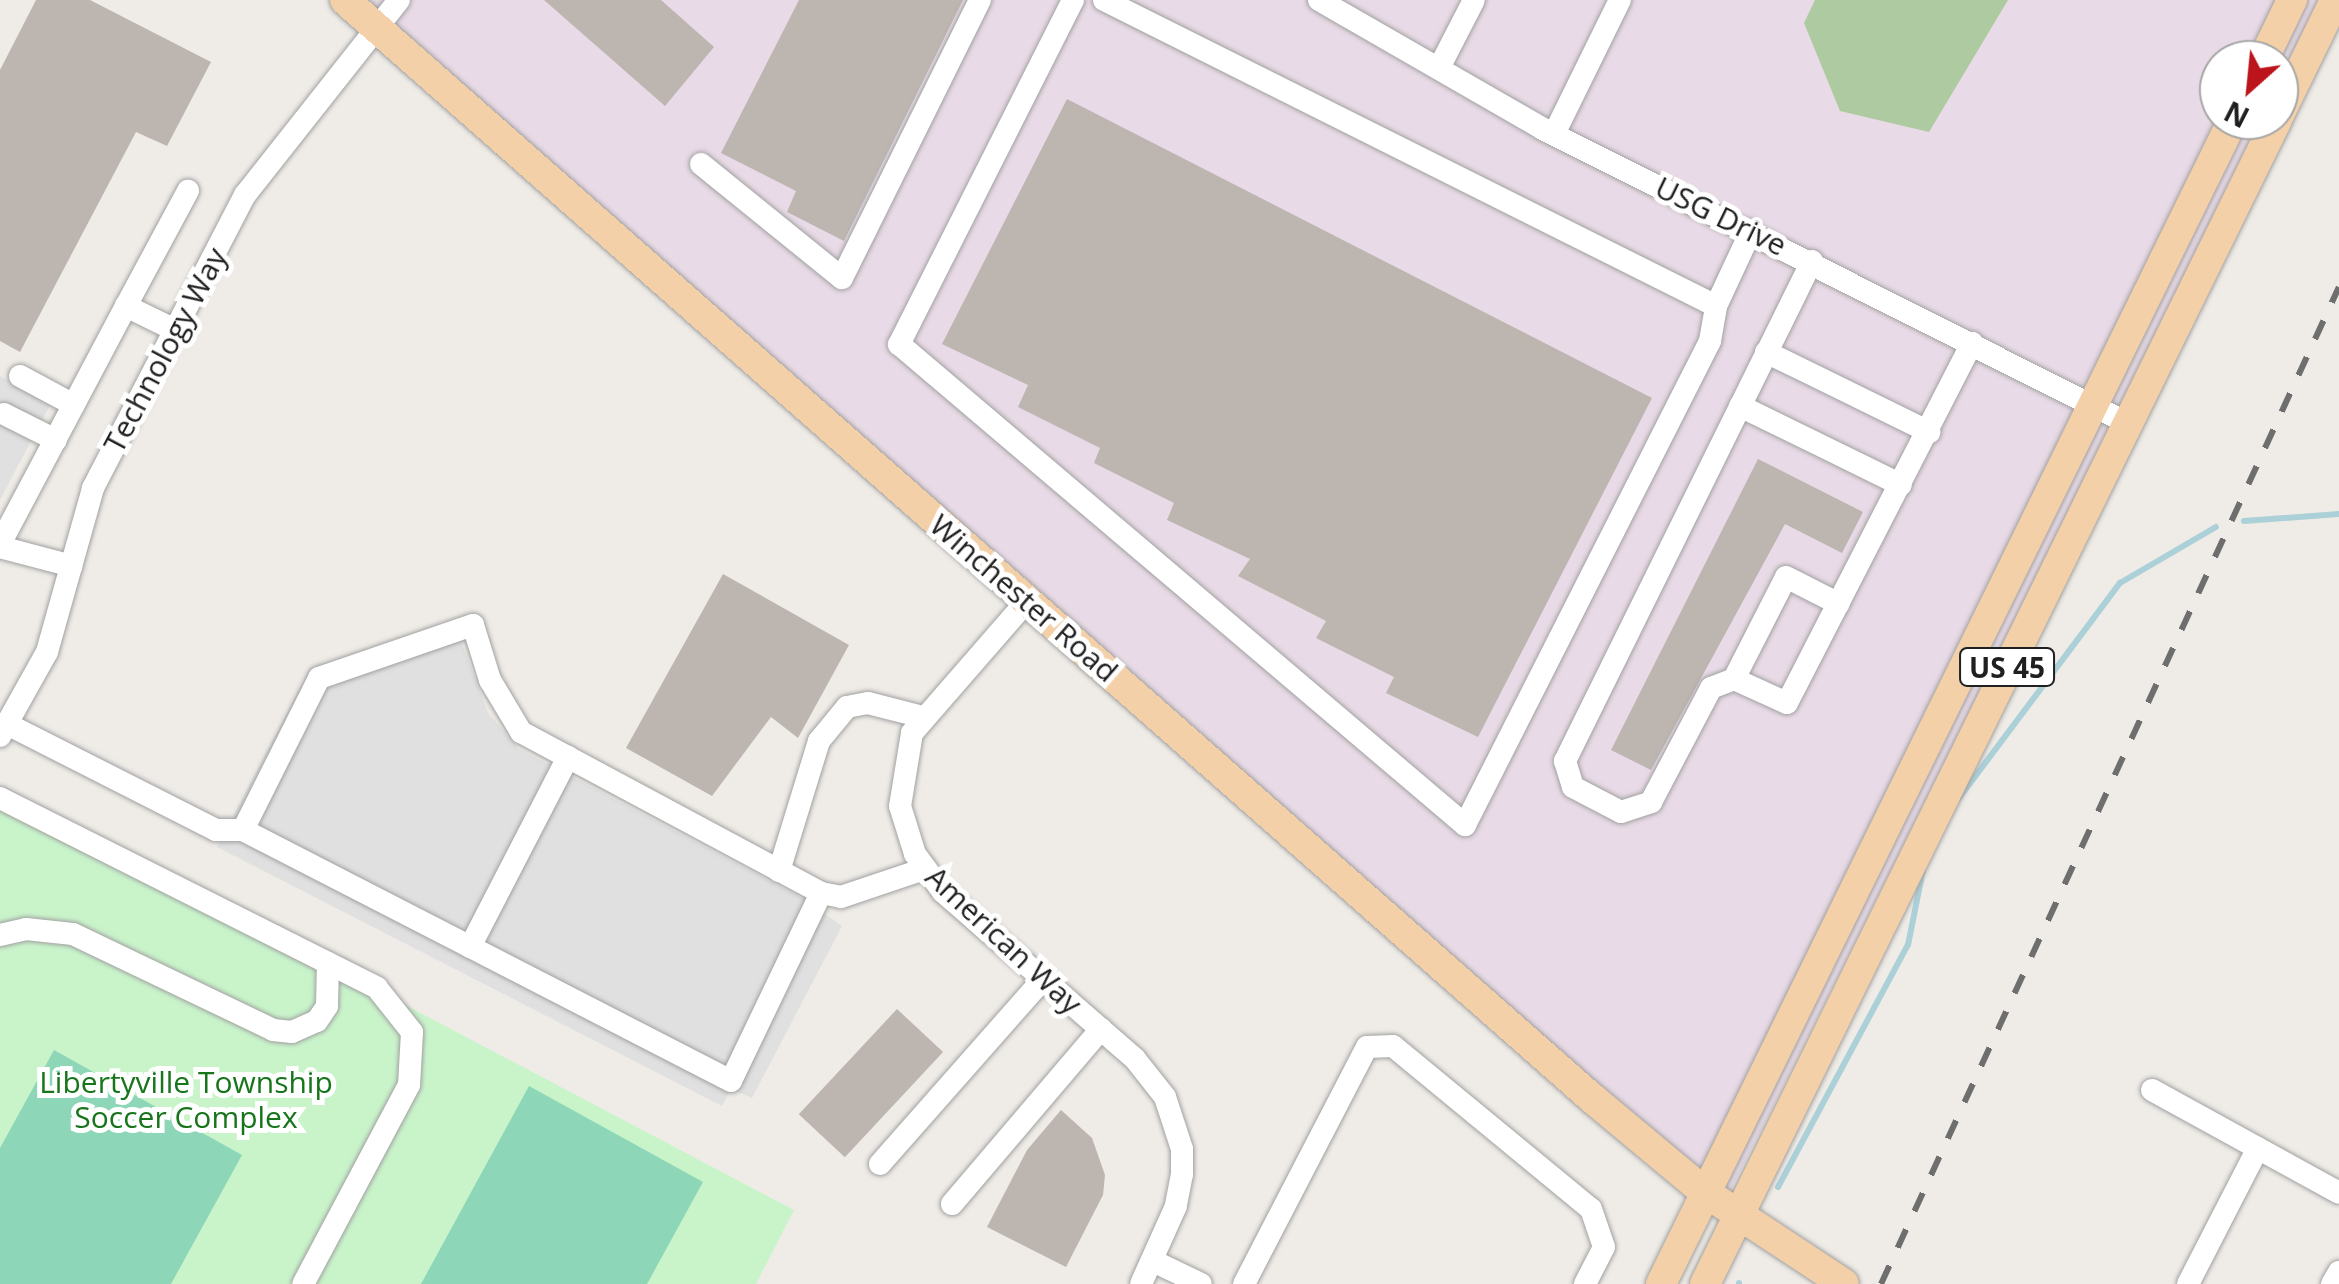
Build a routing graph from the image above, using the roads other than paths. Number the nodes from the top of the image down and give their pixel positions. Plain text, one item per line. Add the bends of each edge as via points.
1 (344, 0) edge
2 (399, 0) edge
3 (980, 0) edge
4 (1073, 0) edge
5 (1104, 0) edge
6 (1474, 0) edge
7 (1620, 0) edge
8 (2292, 0) edge
9 (2335, 0) edge
10 (1327, 2) edge
11 (376, 28) junction
12 (2273, 40) edge
13 (1440, 68) junction
14 (2299, 75) edge
15 (1554, 134) junction
16 (2224, 140) edge
17 (2267, 140) edge
18 (702, 164) dead end
19 (188, 191) dead end
20 (1751, 231) junction
21 (1812, 261) junction
22 (126, 306) junction
23 (1716, 306) junction
24 (175, 330) junction
25 (1972, 343) junction
26 (1766, 352) junction
27 (20, 376) dead end
28 (74, 405) junction
29 (1740, 406) junction
30 (2094, 406) junction
31 (4, 414) dead end
32 (2127, 423) junction
33 (1929, 432) junction
34 (56, 440) junction
35 (1902, 484) junction
36 (0, 545) edge
37 (72, 566) junction
38 (1026, 602) junction
39 (1838, 604) junction
40 (1734, 679) junction
41 (923, 717) junction
42 (4, 730) edge
43 (568, 758) junction
44 (0, 798) edge
45 (243, 830) junction
46 (924, 869) junction
47 (779, 871) junction
48 (821, 893) junction
49 (0, 935) edge
50 (470, 947) junction
51 (328, 963) junction
52 (1043, 979) junction
53 (1101, 1029) junction
54 (2152, 1090) dead end
55 (2258, 1148) junction
56 (880, 1164) dead end
57 (1706, 1193) junction
58 (2339, 1193) edge
59 (952, 1204) dead end
60 (1739, 1215) junction
61 (1153, 1262) junction
62 (2339, 1272) edge
63 (304, 1284) edge
64 (1141, 1284) edge
65 (1201, 1284) edge
66 (1244, 1284) edge
67 (1585, 1284) edge
68 (1661, 1284) edge
69 (1705, 1284) edge
70 (1844, 1284) edge
71 (2188, 1284) edge
72 (2332, 1284) edge

1 - 11 main road, Winchester Road
2 - 11 street, Technology Way
3 - 18 street via 842,278
4 - 23 street via 899,344 1464,825 1710,341
5 - 23 street
6 - 13 street
7 - 15 street
8 - 12 main road
9 - 14 main road, US 45
10 - 13 street, USG Drive
11 - 24 street, Technology Way via 245,195
11 - 38 main road, Winchester Road
13 - 15 street, USG Drive
15 - 20 street, USG Drive
16 - 30 main road, US 45
17 - 32 main road, US 45
19 - 22 street
20 - 21 street, USG Drive
20 - 23 street
21 - 25 street, USG Drive
21 - 26 street
22 - 24 street
22 - 28 street
24 - 37 street, Technology Way via 92,488
25 - 30 street, USG Drive
25 - 33 street
26 - 29 street
26 - 33 street
27 - 28 street
28 - 34 street
29 - 35 street
29 - 40 street via 1564,762 1573,787 1621,812 1651,802 1711,688
30 - 32 street, USG Drive
30 - 57 main road, US 45
31 - 34 street
32 - 60 main road, US 45
33 - 35 street
34 - 36 street
35 - 39 street
36 - 37 street
37 - 42 street, Technology Way via 47,652
38 - 41 street, American Way
38 - 57 main road, Winchester Road
39 - 40 street via 1787,703
39 - 40 street via 1786,577
41 - 46 street, American Way via 906,747 900,806
41 - 47 street via 868,703 848,707 819,740
42 - 45 street via 216,830
43 - 45 street via 521,732 490,680 474,625 319,678
43 - 47 street
43 - 50 street
44 - 51 street
45 - 50 street
46 - 48 street via 841,897
46 - 52 street, American Way
47 - 48 street
48 - 50 street via 731,1081
49 - 51 street via 26,929 74,934 273,1030 292,1032 317,1021 327,1006
51 - 63 street via 378,988 412,1032 408,1085
52 - 53 street, American Way
52 - 56 street
53 - 59 street
53 - 61 street, American Way via 1165,1097 1182,1149 1176,1206
54 - 55 street
55 - 58 street
55 - 71 street
57 - 60 main road, Winchester Road
57 - 68 main road, US 45
60 - 69 main road, US 45
60 - 70 main road, Winchester Road
61 - 64 street, American Way
61 - 65 street
62 - 72 street
66 - 67 street via 1367,1046 1406,1052 1591,1209 1604,1247

